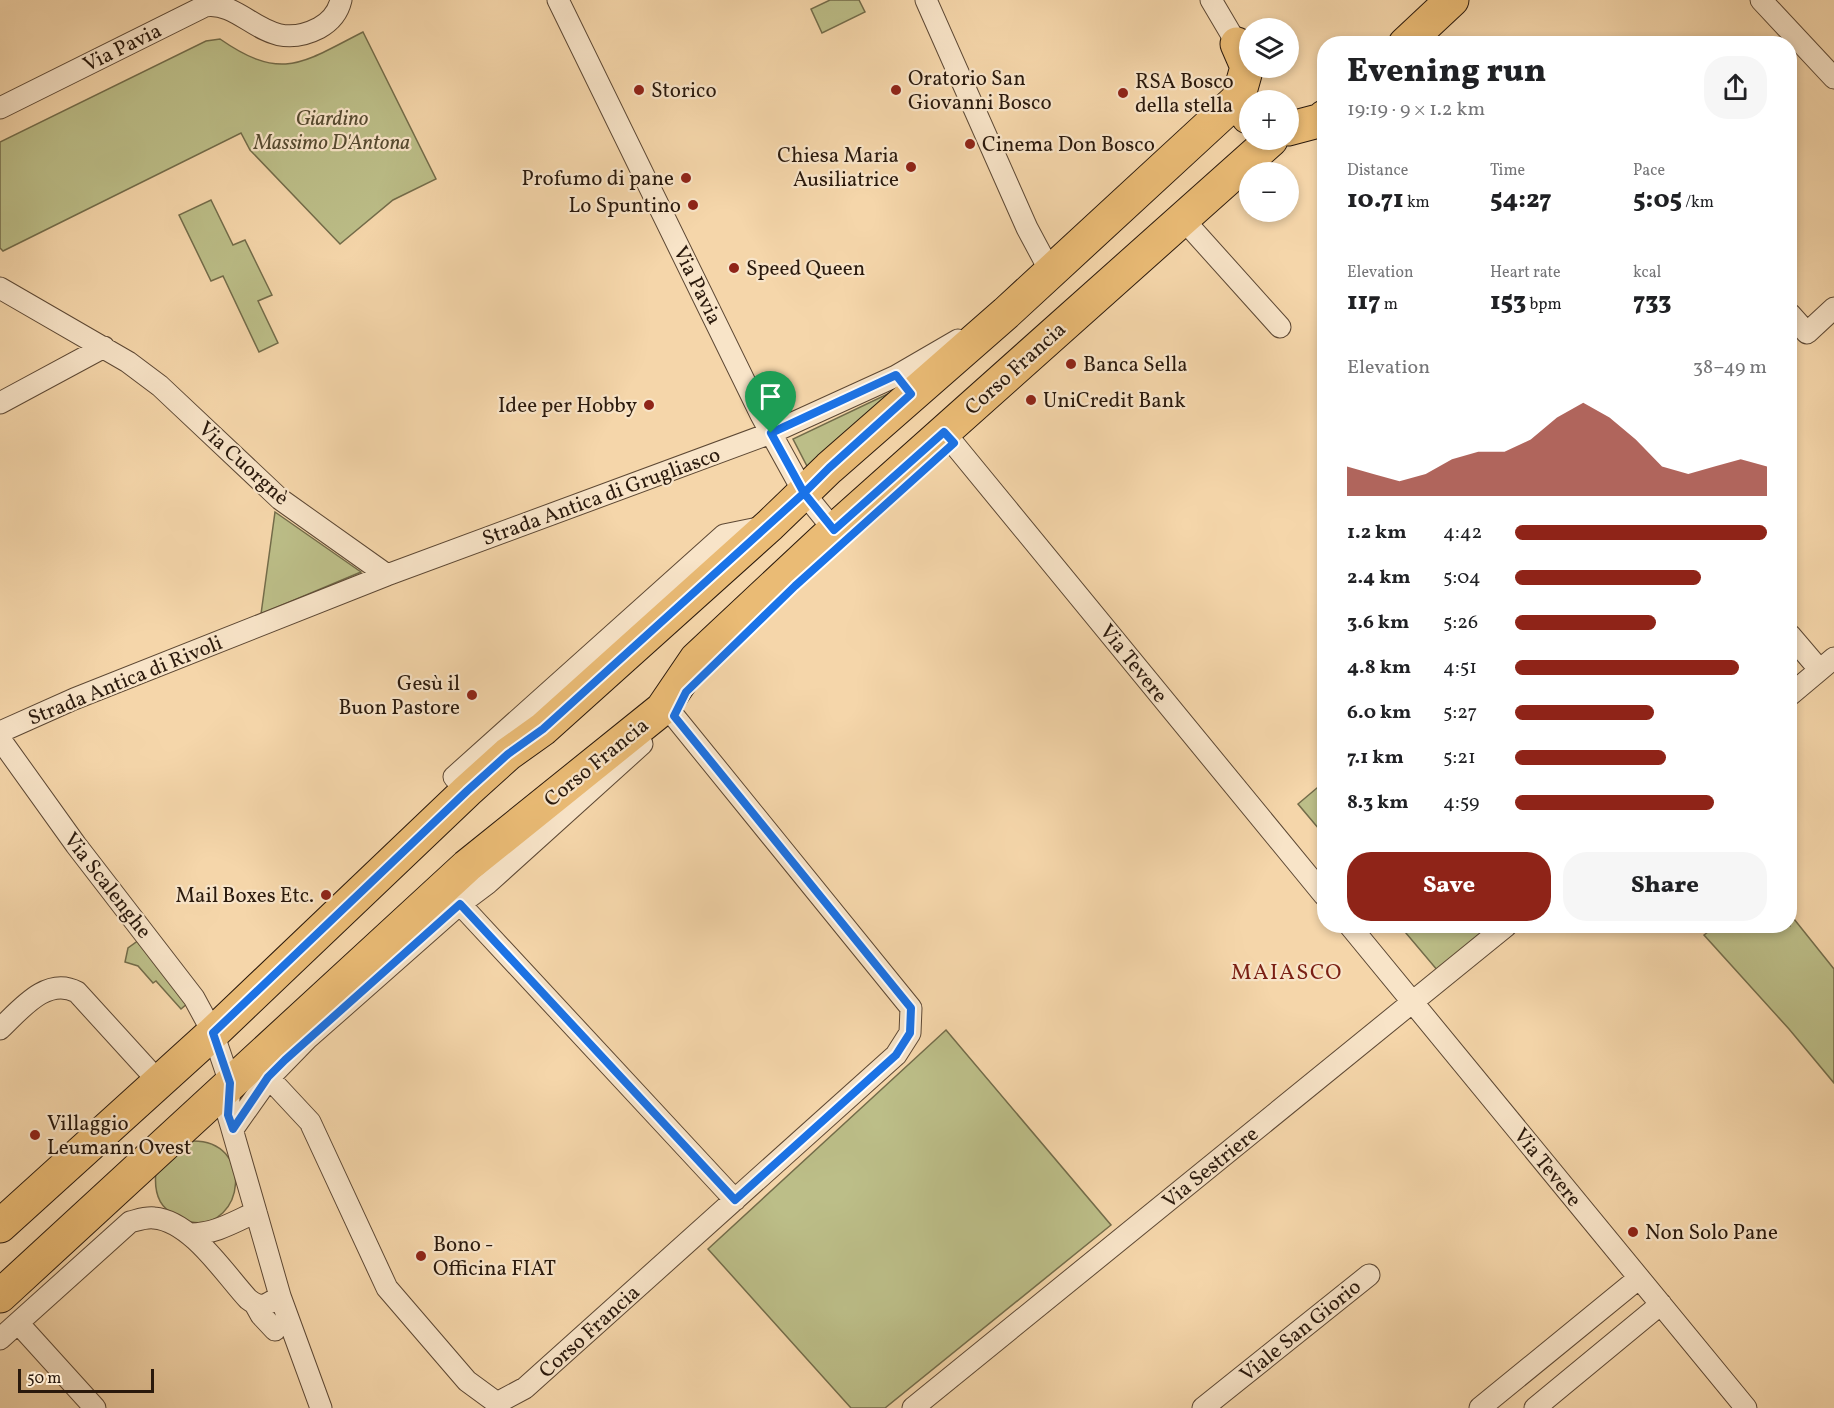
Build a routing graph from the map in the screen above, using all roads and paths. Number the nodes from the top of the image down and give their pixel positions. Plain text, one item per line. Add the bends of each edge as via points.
1 (558, 0) edge
2 (926, 0) edge
3 (1211, 0) edge
4 (1452, 0) edge
5 (1761, 0) edge
6 (346, 2) edge
7 (1414, 36) edge
8 (1795, 36) edge
9 (1797, 38) edge
10 (1236, 44) joint
11 (1834, 78) edge
12 (1245, 90) edge
13 (0, 108) edge
14 (1239, 113) edge
15 (1317, 122) edge
16 (1299, 126) edge
17 (1259, 150) edge
18 (1182, 218) junction
19 (1050, 271) junction
20 (0, 288) edge
21 (1834, 308) edge
22 (1797, 322) edge
23 (1280, 327) dead end
24 (104, 347) junction
25 (904, 385) junction
26 (0, 403) edge
27 (771, 433) junction
28 (949, 437) junction
29 (804, 493) junction
30 (834, 530) junction
31 (387, 575) junction
32 (251, 628) joint
33 (1797, 640) edge
34 (1827, 664) edge
35 (1797, 689) edge
36 (674, 716) junction
37 (0, 732) edge
38 (0, 739) edge
39 (1317, 886) edge
40 (460, 904) junction
41 (1356, 933) edge
42 (1497, 933) edge
43 (1413, 1002) junction
44 (0, 1029) edge
45 (213, 1033) junction
46 (268, 1077) junction
47 (159, 1082) junction
48 (230, 1083) junction
49 (233, 1129) junction
50 (735, 1200) junction
51 (256, 1212) junction
52 (0, 1226) edge
53 (190, 1234) junction
54 (1369, 1275) dead end
55 (1639, 1278) junction
56 (0, 1296) edge
57 (280, 1296) junction
58 (1661, 1304) junction
59 (256, 1306) junction
60 (18, 1323) junction
61 (275, 1330) dead end
62 (0, 1339) edge
63 (1548, 1352) junction
64 (1570, 1379) junction
65 (1483, 1407) edge
66 (95, 1408) edge
67 (321, 1408) edge
68 (914, 1408) edge
69 (1203, 1408) edge
70 (1535, 1408) edge
71 (1746, 1408) edge

1 - 27 street, Via Pavia
2 - 19 street via 1027,228
3 - 10 street
4 - 7 main road
5 - 8 street
6 - 13 street, Via Pavia via 320,27 287,36 255,26 224,8 205,6
9 - 11 street
10 - 12 main road via 1247,67
14 - 19 main road
15 - 16 main road
17 - 18 main road, Corso Francia
18 - 23 street
18 - 28 main road, Corso Francia
19 - 25 main road via 1006,313
20 - 24 street, Via Cuorgnè
21 - 22 street via 1807,333
24 - 26 street
24 - 31 street, Via Cuorgnè via 160,386 280,498
25 - 27 street, Strada Antica di Grugliasco
25 - 29 main road
27 - 29 street, Via Pavia
27 - 31 street, Strada Antica di Grugliasco
28 - 30 main road, Corso Francia
28 - 36 street, Corso Francia via 686,692
28 - 39 street, Via Tevere
29 - 30 street, Via Pavia
29 - 45 main road via 543,729 467,791
30 - 48 main road, Corso Francia via 696,659 662,709 467,867
31 - 32 street, Strada Antica di Grugliasco
32 - 37 street, Strada Antica di Rivoli
33 - 34 street
34 - 35 street
36 - 40 street, Corso Francia
36 - 50 street, Corso Francia via 911,1008 910,1033 896,1055
38 - 45 street, Via Scalenghe via 194,998
40 - 46 street, Corso Francia
40 - 50 street
41 - 43 street, Via Tevere
42 - 43 street, Via Sestriere
43 - 55 street, Via Tevere
43 - 68 street, Via Sestriere
44 - 47 street via 39,994 67,986 77,992
45 - 47 main road
45 - 48 street, Via Scalenghe
46 - 49 street, Corso Francia
46 - 50 street, Corso Francia via 310,1122 387,1288 467,1381 497,1403 525,1388
47 - 52 main road
48 - 49 street via 228,1115
48 - 56 main road, Corso Francia
49 - 51 street
51 - 53 street via 216,1231
51 - 57 street
53 - 59 street
53 - 60 street via 154,1218 130,1222
54 - 69 street, Viale San Giorio
55 - 58 street, Via Tevere
55 - 63 street
57 - 59 street via 264,1306
57 - 67 street
58 - 64 street
58 - 71 street, Via Tevere
59 - 61 street
60 - 62 street
60 - 66 street
63 - 64 street
63 - 65 street
64 - 70 street

